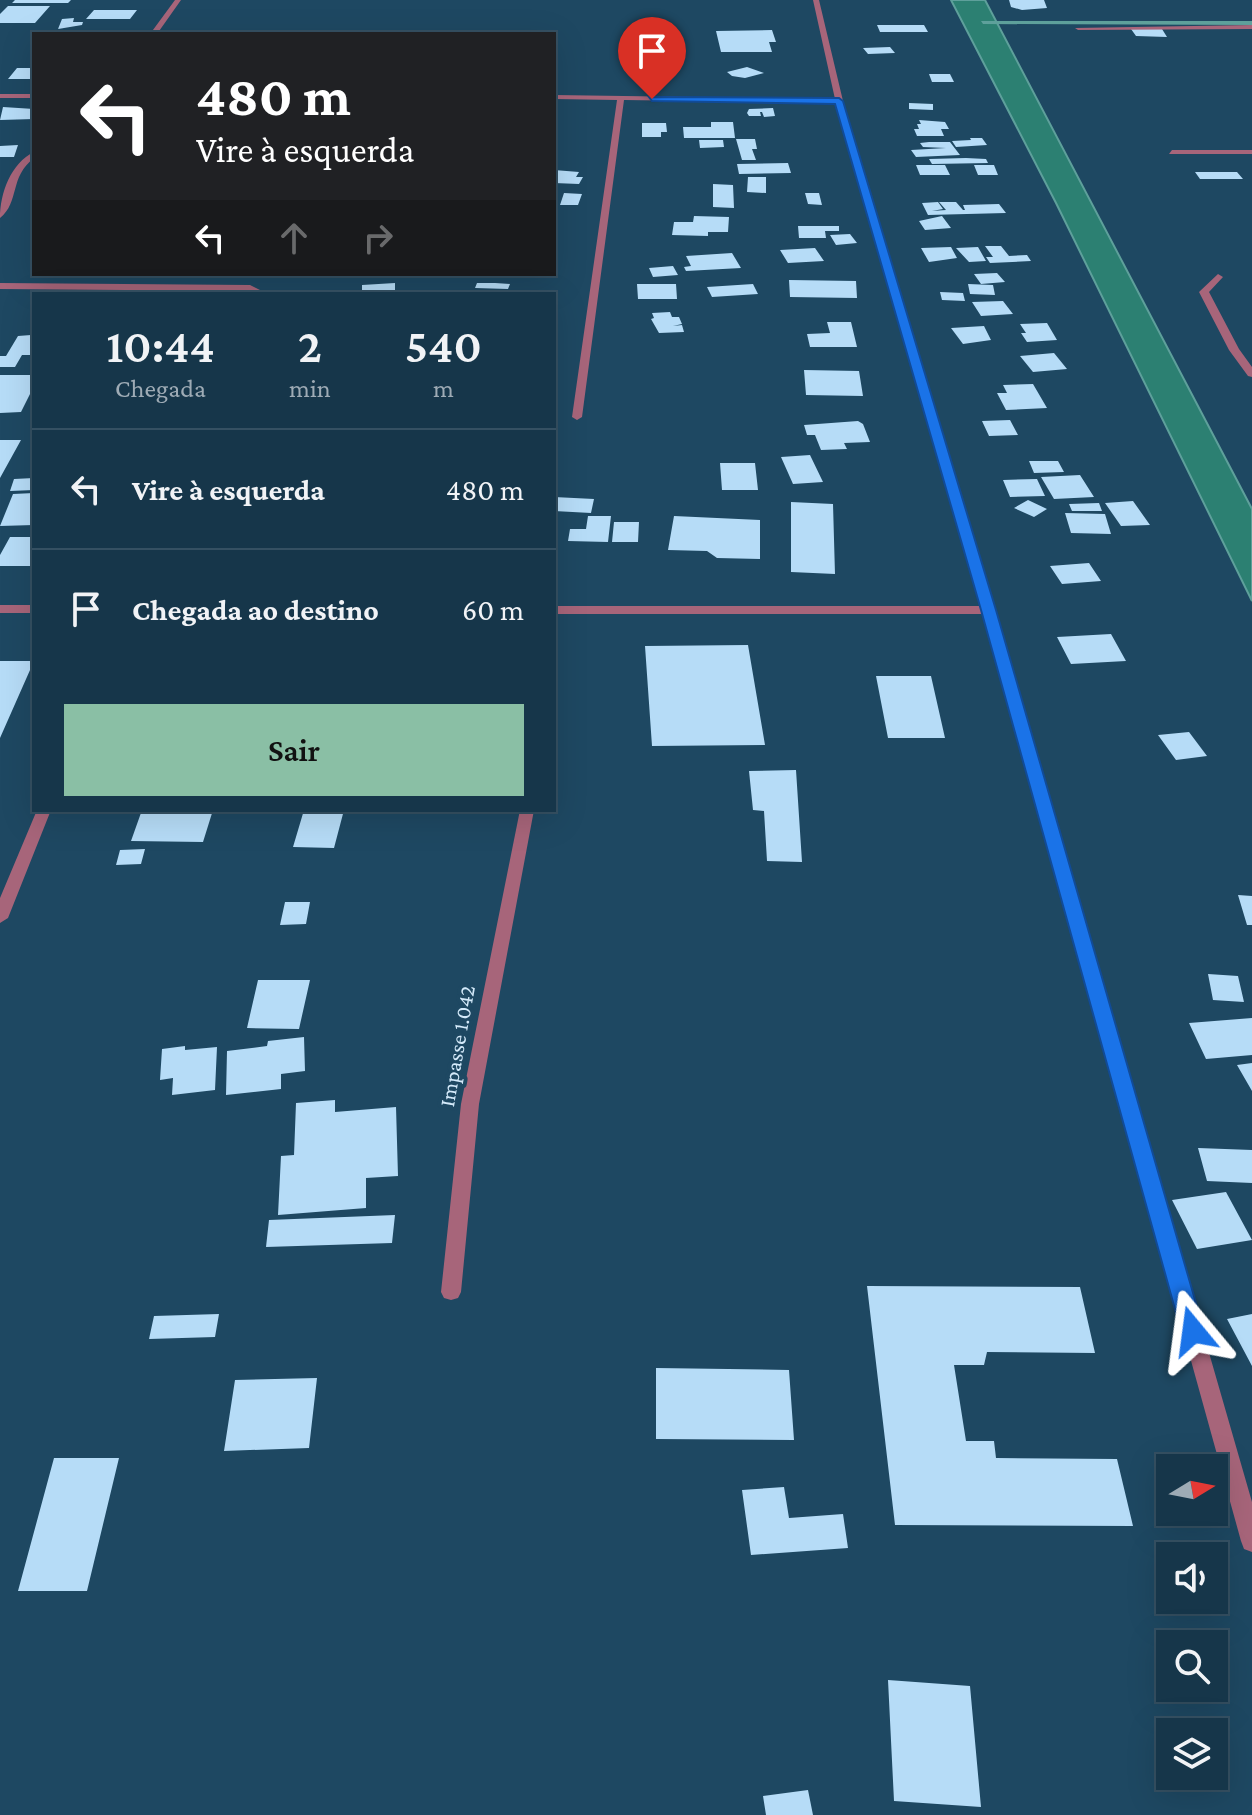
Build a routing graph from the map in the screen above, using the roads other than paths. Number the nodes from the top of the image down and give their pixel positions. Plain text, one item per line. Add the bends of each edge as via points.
1 (178, 0) edge
2 (816, 0) edge
3 (1223, 17) dead end
4 (1252, 18) edge
5 (1252, 27) edge
6 (1078, 28) dead end
7 (154, 32) edge
8 (0, 96) edge
9 (32, 96) edge
10 (556, 97) edge
11 (621, 98) junction
12 (839, 101) junction
13 (1172, 152) dead end
14 (1252, 152) edge
15 (32, 156) edge
16 (0, 215) edge
17 (1218, 277) dead end
18 (0, 286) edge
19 (259, 292) edge
20 (1252, 374) edge
21 (577, 417) dead end
22 (0, 609) edge
23 (32, 609) edge
24 (989, 610) junction
25 (556, 615) edge
26 (43, 812) edge
27 (527, 812) edge
28 (0, 918) edge
29 (451, 1292) dead end
30 (1252, 1541) edge

1 - 7 street
2 - 12 street
3 - 4 street
5 - 6 street
8 - 9 street
10 - 11 street
11 - 12 street
11 - 21 street
12 - 24 street
13 - 14 street
15 - 16 street via 13,170 10,200
17 - 20 street via 1204,292
18 - 19 street
22 - 23 street
24 - 25 street
24 - 30 street
26 - 28 street
27 - 29 street, Impasse 1.042 via 469,1104

